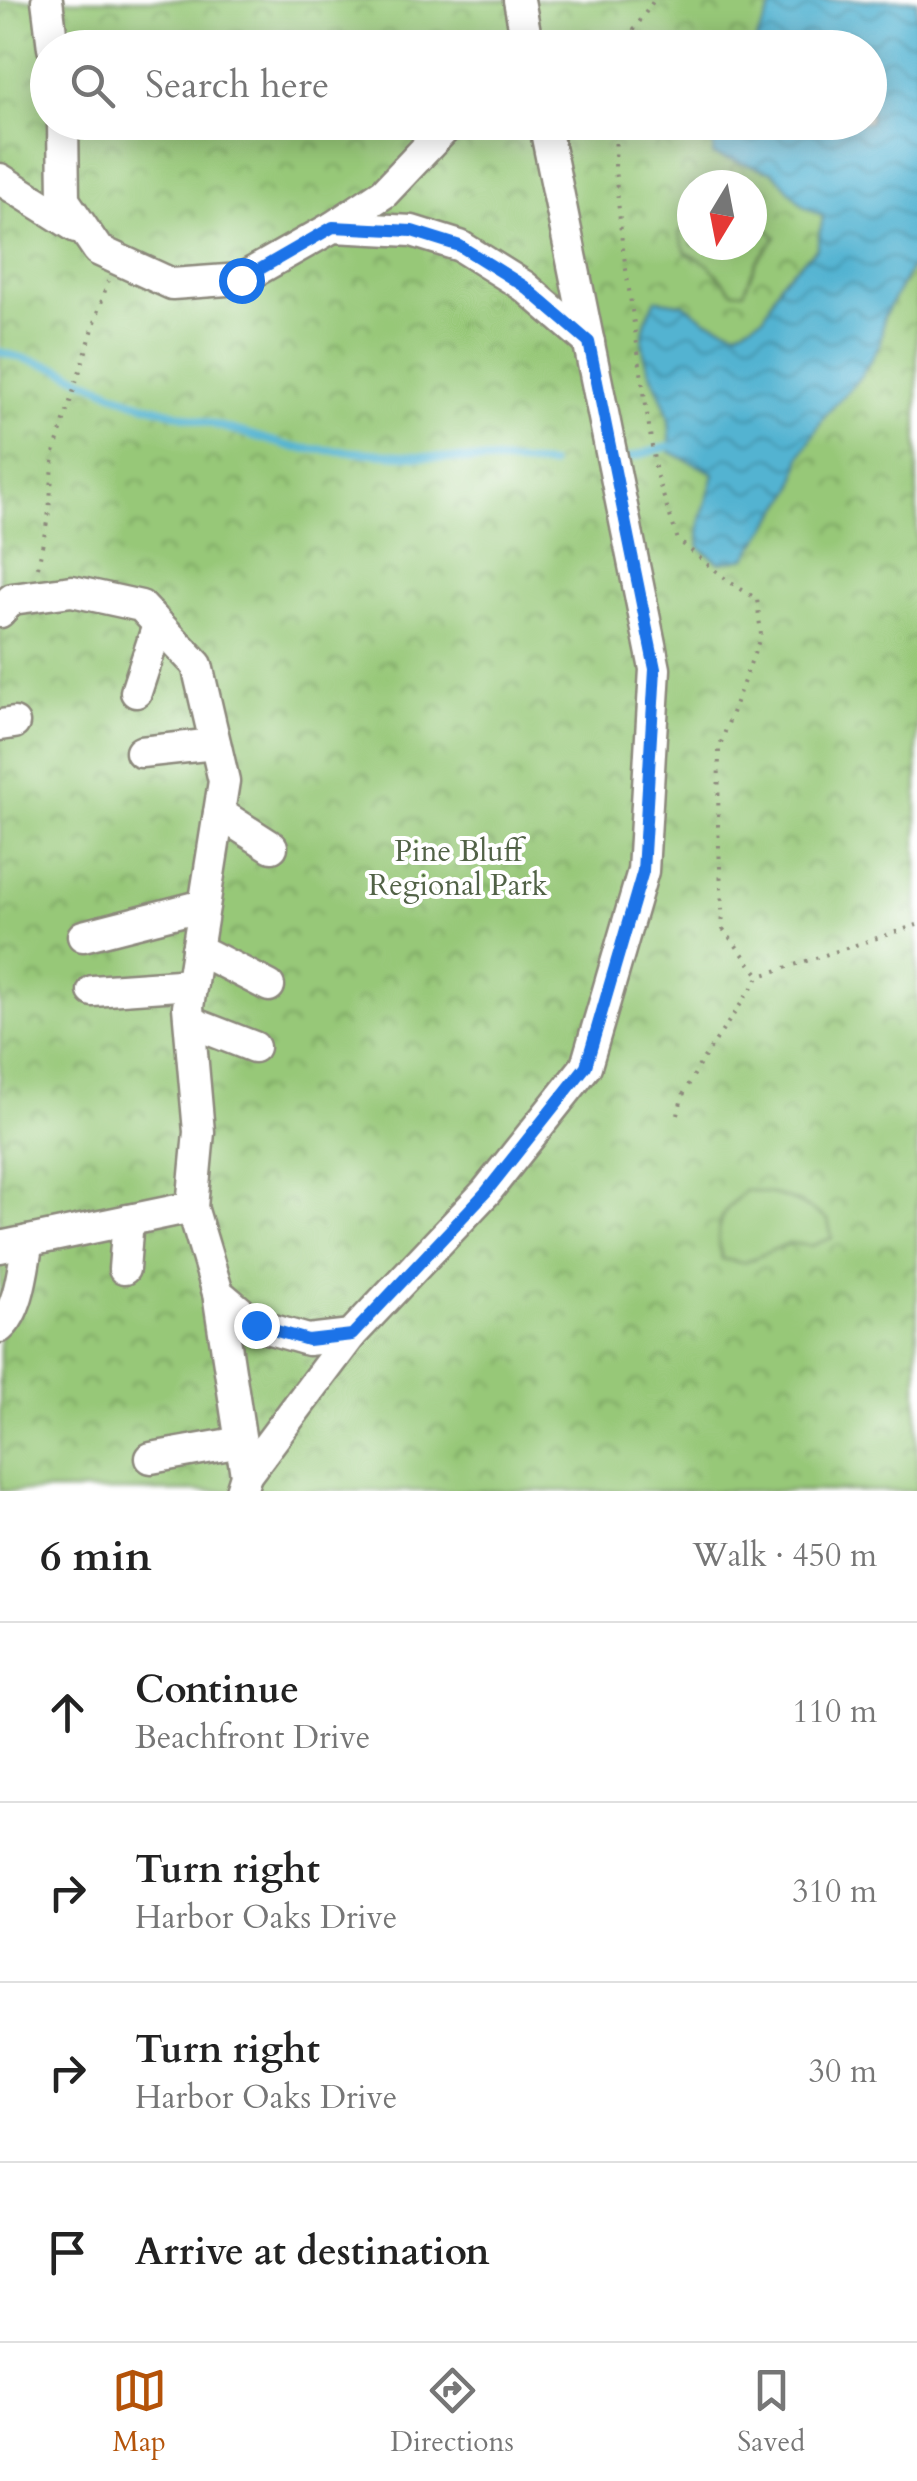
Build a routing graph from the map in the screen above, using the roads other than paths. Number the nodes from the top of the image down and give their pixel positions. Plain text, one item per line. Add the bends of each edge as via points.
1 (47, 0) edge
2 (520, 0) edge
3 (51, 30) edge
4 (524, 30) edge
5 (62, 140) edge
6 (434, 140) edge
7 (548, 140) edge
8 (0, 179) edge
9 (333, 227) junction
10 (87, 234) junction
11 (589, 342) junction
12 (0, 612) edge
13 (158, 624) junction
14 (136, 692) dead end
15 (215, 744) junction
16 (142, 752) dead end
17 (218, 813) junction
18 (272, 846) dead end
19 (204, 905) junction
20 (83, 936) dead end
21 (198, 948) junction
22 (192, 984) junction
23 (268, 986) dead end
24 (92, 991) dead end
25 (190, 1022) junction
26 (254, 1047) dead end
27 (192, 1207) junction
28 (128, 1220) junction
29 (14, 1244) edge
30 (124, 1269) dead end
31 (218, 1294) junction
32 (0, 1326) edge
33 (352, 1335) junction
34 (241, 1442) junction
35 (151, 1458) dead end
36 (244, 1483) edge

1 - 3 street
2 - 4 street
5 - 10 street via 64,200
6 - 9 street via 384,193
7 - 11 street
8 - 10 street
9 - 10 street via 241,280 172,284 98,250
9 - 11 street via 412,231 460,246 524,286
11 - 33 street via 655,669 643,871 586,1066 486,1192
12 - 13 street via 12,599 72,591 141,606
13 - 14 street
13 - 15 street via 196,665
15 - 16 street
15 - 17 street via 224,781
17 - 18 street
17 - 19 street
19 - 20 street
19 - 21 street
21 - 22 street
21 - 23 street
22 - 24 street
22 - 25 street
25 - 26 street
25 - 27 street via 200,1132
27 - 28 street
27 - 31 street
28 - 29 street
28 - 30 street
29 - 32 street via 19,1283
31 - 33 street via 256,1325 308,1340
31 - 34 street
33 - 36 street
34 - 35 street
34 - 36 street

